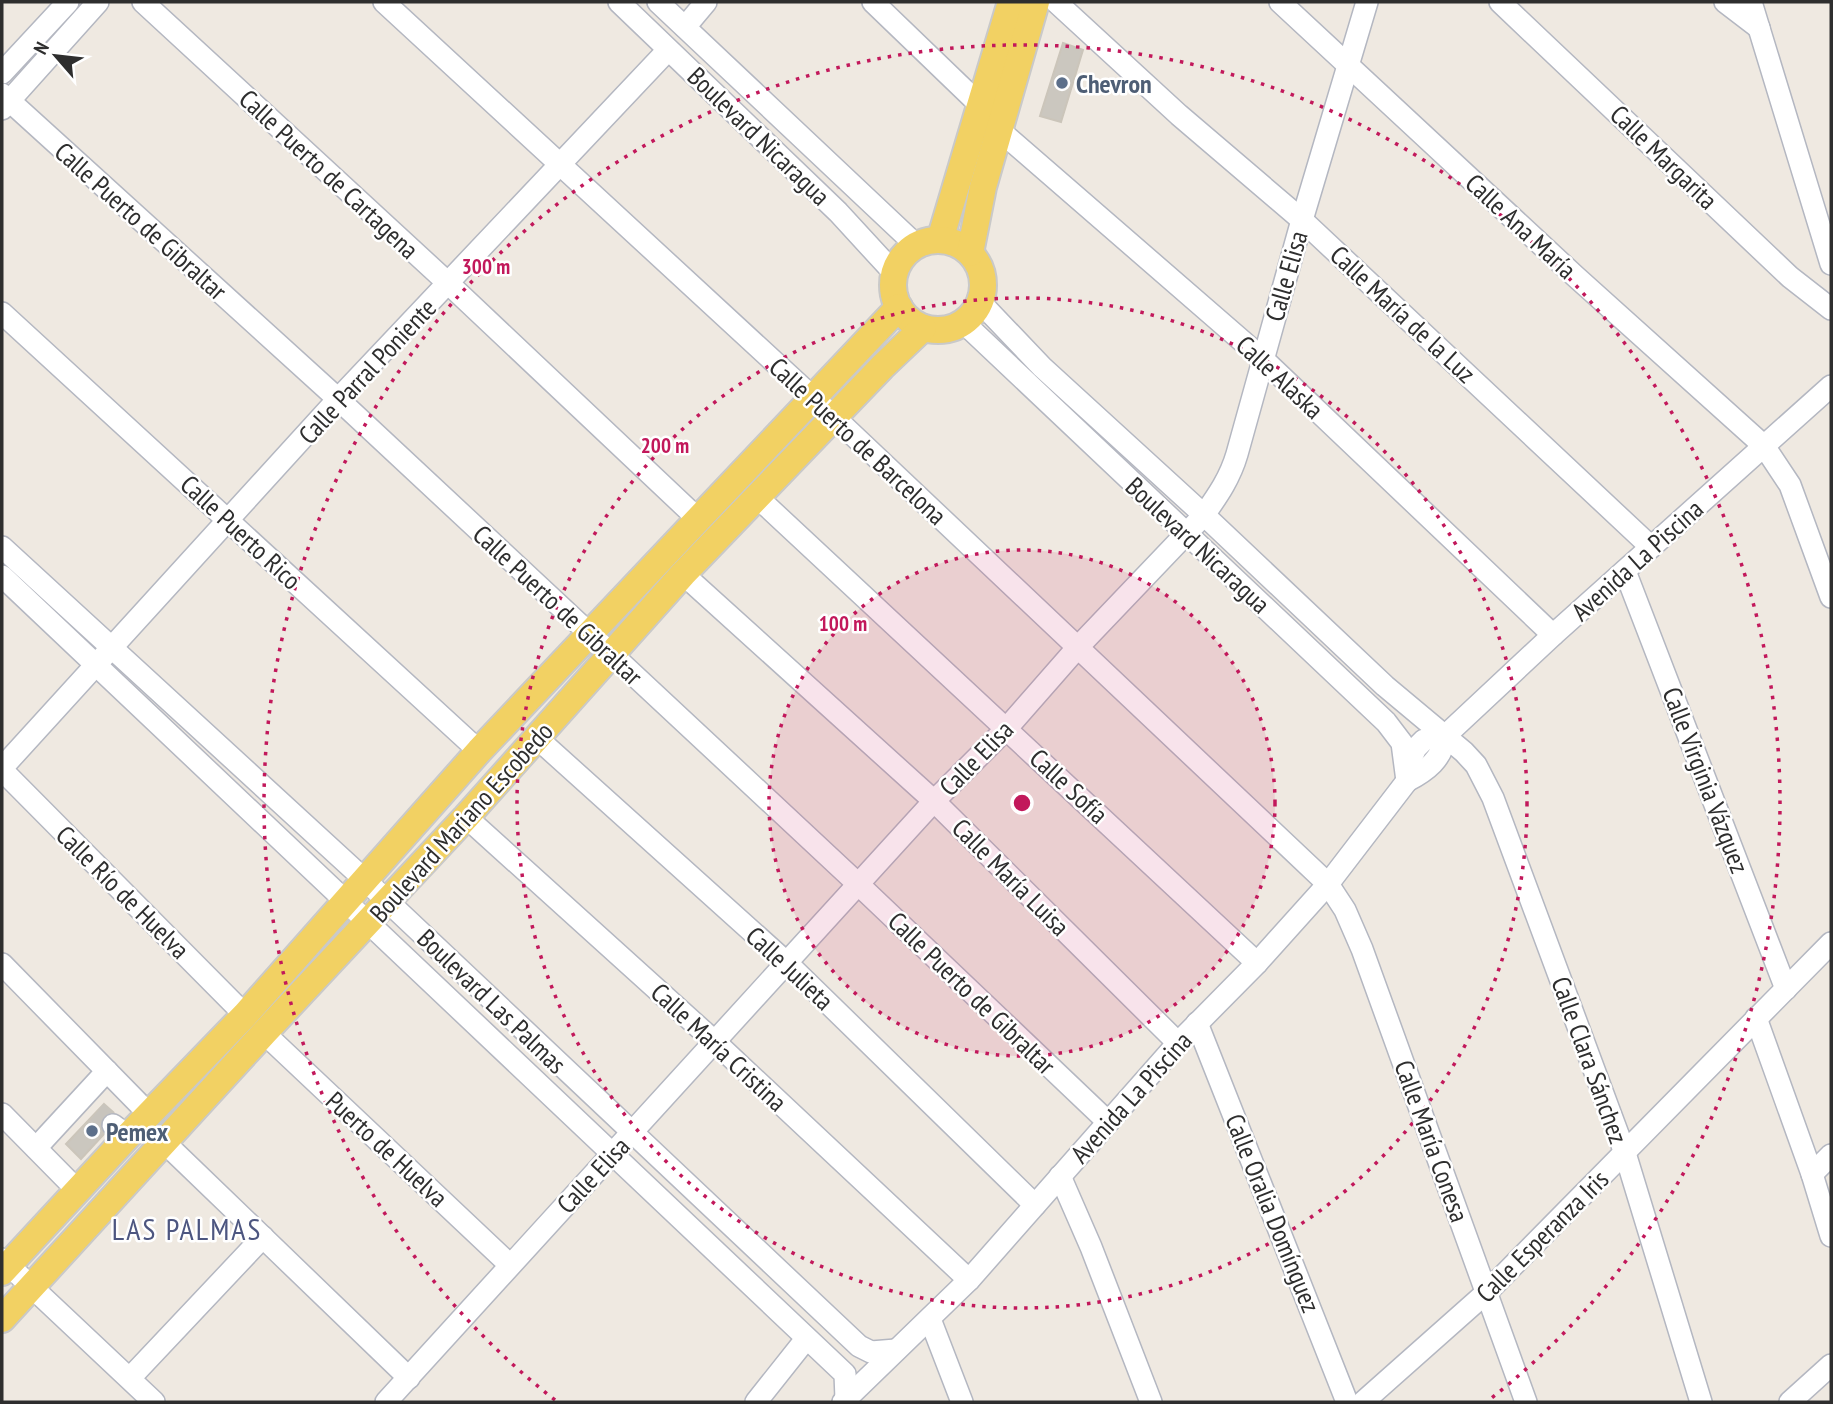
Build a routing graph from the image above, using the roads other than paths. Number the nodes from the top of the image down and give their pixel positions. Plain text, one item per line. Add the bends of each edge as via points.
1 (68, 2) edge
2 (98, 2) edge
3 (143, 2) edge
4 (384, 2) edge
5 (619, 2) edge
6 (658, 2) edge
7 (706, 2) edge
8 (873, 2) edge
9 (1011, 2) edge
10 (1035, 2) edge
11 (1056, 2) edge
12 (1280, 2) edge
13 (1367, 2) edge
14 (1500, 2) edge
15 (1725, 2) edge
16 (1751, 2) edge
17 (685, 27) junction
18 (1759, 27) junction
19 (668, 50) junction
20 (1348, 65) junction
21 (2, 73) edge
22 (4, 101) edge
23 (980, 105) junction
24 (998, 129) junction
25 (562, 163) junction
26 (1302, 220) junction
27 (928, 243) junction
28 (970, 253) junction
29 (1831, 264) edge
30 (895, 274) junction
31 (449, 284) junction
32 (980, 302) junction
33 (899, 307) junction
34 (1831, 309) edge
35 (2, 313) edge
36 (963, 322) junction
37 (923, 328) junction
38 (1263, 359) junction
39 (1831, 386) edge
40 (812, 397) junction
41 (338, 399) junction
42 (834, 417) junction
43 (1764, 446) junction
44 (756, 496) junction
45 (1204, 514) junction
46 (698, 519) junction
47 (229, 520) junction
48 (1186, 534) junction
49 (2, 547) edge
50 (1651, 547) junction
51 (1625, 570) junction
52 (684, 574) junction
53 (2, 576) edge
54 (1831, 597) edge
55 (589, 634) junction
56 (1553, 635) junction
57 (113, 646) junction
58 (1078, 647) junction
59 (612, 654) junction
60 (96, 664) junction
61 (1007, 728) junction
62 (1445, 736) junction
63 (538, 739) junction
64 (479, 751) junction
65 (2, 769) edge
66 (1407, 780) junction
67 (934, 801) junction
68 (466, 817) junction
69 (365, 880) junction
70 (858, 884) junction
71 (1328, 884) junction
72 (346, 902) junction
73 (388, 902) junction
74 (369, 924) junction
75 (1831, 943) edge
76 (787, 963) junction
77 (1257, 963) junction
78 (2, 964) edge
79 (1786, 989) junction
80 (245, 1015) junction
81 (1756, 1018) junction
82 (1197, 1023) junction
83 (264, 1033) junction
84 (713, 1041) junction
85 (1178, 1043) junction
86 (107, 1071) junction
87 (149, 1114) junction
88 (2, 1115) edge
89 (105, 1118) junction
90 (1108, 1122) junction
91 (632, 1133) junction
92 (164, 1142) junction
93 (36, 1148) junction
94 (1625, 1153) junction
95 (612, 1155) junction
96 (1831, 1155) edge
97 (1812, 1174) junction
98 (1060, 1176) junction
99 (77, 1190) junction
100 (1035, 1206) junction
101 (1831, 1236) edge
102 (264, 1237) junction
103 (510, 1265) junction
104 (4, 1266) edge
105 (969, 1280) junction
106 (32, 1287) junction
107 (1487, 1292) junction
108 (930, 1319) junction
109 (2, 1320) edge
110 (806, 1339) junction
111 (866, 1350) junction
112 (896, 1350) junction
113 (1831, 1365) edge
114 (845, 1374) junction
115 (130, 1378) junction
116 (410, 1378) junction
117 (845, 1401) edge
118 (154, 1402) edge
119 (387, 1402) edge
120 (756, 1402) edge
121 (962, 1402) edge
122 (1151, 1402) edge
123 (1347, 1402) edge
124 (1363, 1402) edge
125 (1526, 1402) edge
126 (1701, 1402) edge
127 (1790, 1402) edge

1 - 21 street
2 - 22 street
3 - 31 street, Calle Puerto de Cartagena
4 - 25 street, Calle Puerto de Barcelona
5 - 19 street, Boulevard Nicaragua
6 - 17 street, Boulevard Nicaragua
7 - 17 street
8 - 23 street
9 - 23 main road
10 - 24 main road
11 - 26 street, Calle María de la Luz
12 - 20 street, Calle Ana María
13 - 20 street, Calle Elisa
14 - 34 street, Calle Margarita via 1790,277
15 - 18 street
16 - 18 street
17 - 27 street, Boulevard Nicaragua
18 - 29 street
19 - 25 street, Calle Parral Poniente
19 - 30 street, Boulevard Nicaragua via 838,212
20 - 26 street, Calle Elisa
20 - 43 street, Calle Ana María
22 - 41 street, Calle Puerto de Gibraltar
23 - 27 main road
24 - 28 main road
24 - 38 street, Calle Alaska
25 - 31 street, Calle Parral Poniente
25 - 40 street, Calle Puerto de Barcelona
26 - 38 street, Calle Elisa
26 - 50 street, Calle María de la Luz
27 - 28 main road via 961,246
27 - 30 main road via 907,253
28 - 32 main road via 982,276
30 - 33 main road
31 - 41 street, Calle Parral Poniente
31 - 46 street, Calle Puerto de Cartagena
32 - 36 main road
32 - 45 street, Boulevard Nicaragua via 1042,367
33 - 37 main road
33 - 40 main road, Boulevard Mariano Escobedo
35 - 47 street, Calle Puerto Rico
36 - 37 main road via 944,330
36 - 48 street, Boulevard Nicaragua
37 - 42 main road, Boulevard Mariano Escobedo
38 - 45 street, Calle Elisa via 1232,471
38 - 56 street, Calle Alaska
39 - 43 street, Avenida La Piscina
40 - 42 street, Calle Puerto de Barcelona
40 - 46 main road, Boulevard Mariano Escobedo
41 - 47 street, Calle Parral Poniente
41 - 55 street, Calle Puerto de Gibraltar
42 - 44 main road, Boulevard Mariano Escobedo
42 - 58 street, Calle Puerto de Barcelona
43 - 50 street, Avenida La Piscina
43 - 54 street, Calle Ana María via 1790,485
44 - 52 main road, Boulevard Mariano Escobedo
44 - 61 street, Calle Sofía
45 - 48 street, Calle Elisa
45 - 62 street, Boulevard Nicaragua via 1385,686
46 - 55 main road, Boulevard Mariano Escobedo
47 - 57 street, Calle Parral Poniente
47 - 64 street, Calle Puerto Rico
48 - 58 street, Calle Elisa
48 - 66 street, Boulevard Nicaragua via 1386,722 1402,743
49 - 57 street, Boulevard Las Palmas
50 - 51 street, Avenida La Piscina
51 - 56 street, Avenida La Piscina
51 - 79 street, Calle Virginia Vázquez
52 - 59 main road, Boulevard Mariano Escobedo
52 - 67 street, Calle María Luisa
53 - 60 street, Boulevard Las Palmas
55 - 59 street, Calle Puerto de Gibraltar
55 - 64 main road, Boulevard Mariano Escobedo
56 - 62 street, Avenida La Piscina
57 - 60 street, Calle Parral Poniente
57 - 69 street, Boulevard Las Palmas
58 - 61 street, Calle Elisa
58 - 71 street, Calle Puerto de Barcelona
59 - 63 main road, Boulevard Mariano Escobedo
59 - 70 street, Calle Puerto de Gibraltar
60 - 65 street, Calle Parral Poniente
60 - 72 street, Boulevard Las Palmas
61 - 67 street, Calle Elisa
61 - 77 street, Calle Sofía
62 - 66 street, Avenida La Piscina via 1424,740 1416,748
62 - 94 street, Calle Clara Sánchez via 1476,765 1493,798
63 - 68 main road, Boulevard Mariano Escobedo
63 - 76 street, Calle Julieta
64 - 69 main road, Boulevard Mariano Escobedo
65 - 80 street, Calle Río de Huelva
66 - 71 street, Avenida La Piscina
67 - 70 street, Calle Elisa
67 - 85 street, Calle María Luisa
68 - 73 main road, Boulevard Mariano Escobedo
68 - 84 street, Calle María Cristina
69 - 72 main road, Boulevard Mariano Escobedo
69 - 73 street, Boulevard Las Palmas
70 - 76 street, Calle Elisa
70 - 90 street, Calle Puerto de Gibraltar
71 - 77 street, Avenida La Piscina
71 - 107 street, Calle María Conesa via 1353,925
72 - 74 street, Boulevard Las Palmas
72 - 80 main road, Boulevard Mariano Escobedo
73 - 74 main road, Boulevard Mariano Escobedo
73 - 91 street, Boulevard Las Palmas
74 - 83 main road, Boulevard Mariano Escobedo
74 - 95 street, Boulevard Las Palmas
75 - 79 street, Calle Esperanza Iris
76 - 84 street, Calle Elisa
76 - 100 street, Calle Julieta
77 - 82 street, Avenida La Piscina
78 - 86 street
79 - 81 street, Calle Esperanza Iris
80 - 87 main road, Boulevard Mariano Escobedo
81 - 94 street, Calle Esperanza Iris
81 - 97 street
82 - 85 street, Avenida La Piscina
82 - 123 street, Calle Oralia Domínguez
83 - 92 main road, Boulevard Mariano Escobedo
83 - 103 street, Puerto de Huelva
84 - 91 street, Calle Elisa
84 - 105 street, Calle María Cristina
85 - 90 street, Avenida La Piscina
86 - 87 street
86 - 89 street
87 - 89 main road, Boulevard Mariano Escobedo
88 - 93 street
89 - 93 street
89 - 99 main road, Boulevard Mariano Escobedo
90 - 98 street, Avenida La Piscina
91 - 95 street, Calle Elisa
91 - 111 street, Boulevard Las Palmas
92 - 102 street
92 - 106 main road, Boulevard Mariano Escobedo
93 - 99 street
94 - 107 street, Calle Esperanza Iris
94 - 126 street, Calle Clara Sánchez
95 - 103 street, Calle Elisa
95 - 110 street, Boulevard Las Palmas
96 - 97 street
97 - 101 street
98 - 100 street, Avenida La Piscina
98 - 122 street
99 - 104 main road, Boulevard Mariano Escobedo
100 - 105 street, Avenida La Piscina
102 - 115 street
102 - 116 street
103 - 116 street, Calle Elisa
104 - 106 street
105 - 108 street, Avenida La Piscina
106 - 109 main road, Boulevard Mariano Escobedo
106 - 115 street
107 - 124 street, Calle Esperanza Iris
107 - 125 street, Calle María Conesa
108 - 112 street, Avenida La Piscina
108 - 121 street
110 - 114 street, Boulevard Las Palmas
110 - 120 street
111 - 112 street
111 - 114 street via 861,1367
112 - 117 street, Avenida La Piscina
113 - 127 street
114 - 117 street
115 - 118 street
116 - 119 street, Calle Elisa

